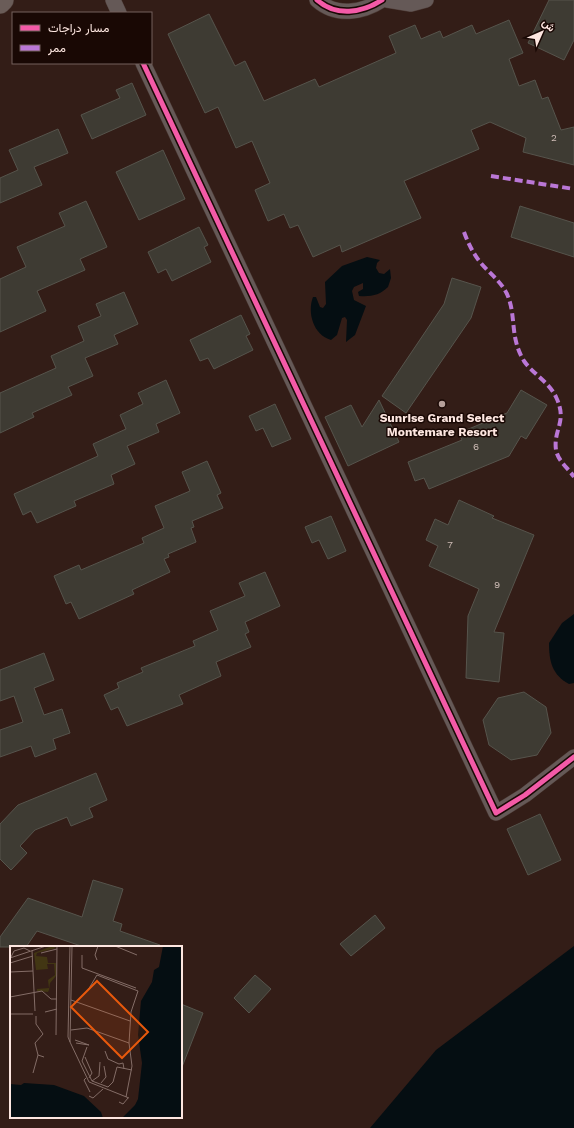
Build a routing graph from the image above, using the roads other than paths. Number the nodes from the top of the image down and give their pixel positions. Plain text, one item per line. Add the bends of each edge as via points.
1 (3, 0) edge
2 (113, 0) edge
3 (317, 0) edge
4 (382, 0) edge
5 (387, 0) edge
6 (426, 0) edge
7 (0, 3) edge
8 (119, 12) edge
9 (143, 64) edge
10 (574, 757) edge

1 - 7 main road
2 - 8 street
3 - 4 street via 336,10 353,12 369,8
5 - 6 street via 411,4
9 - 10 street via 496,813 525,795

